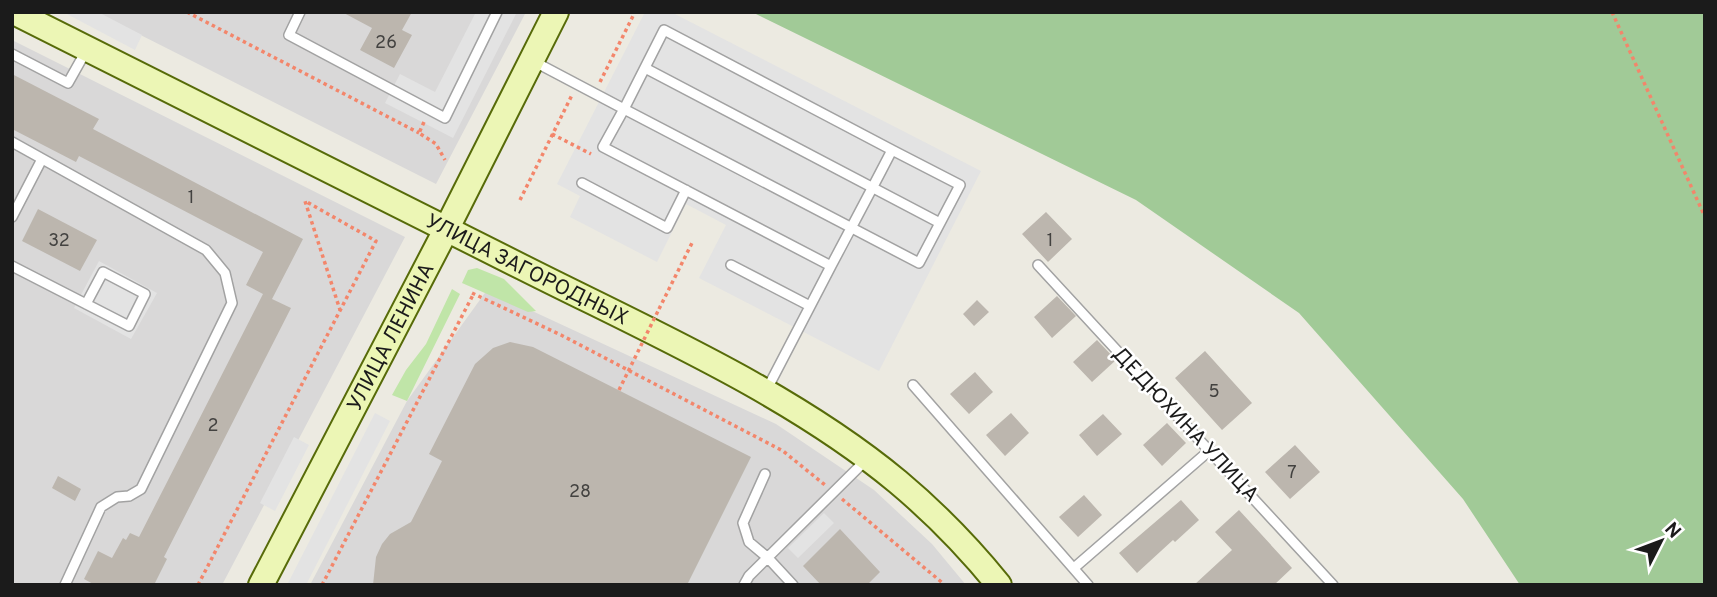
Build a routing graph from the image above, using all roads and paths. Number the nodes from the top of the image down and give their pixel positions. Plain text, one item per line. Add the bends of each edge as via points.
1 (14, 12) edge
2 (187, 12) edge
3 (300, 12) edge
4 (497, 12) edge
5 (635, 12) edge
6 (1612, 12) edge
7 (551, 16) edge
8 (87, 49) junction
9 (12, 54) edge
10 (532, 60) junction
11 (645, 68) junction
12 (577, 84) junction
13 (594, 93) junction
14 (624, 108) junction
15 (430, 110) junction
16 (419, 133) junction
17 (12, 142) edge
18 (892, 150) junction
19 (42, 159) junction
20 (445, 160) dead end
21 (582, 183) dead end
22 (872, 188) junction
23 (687, 190) junction
24 (520, 200) dead end
25 (12, 217) edge
26 (1705, 217) edge
27 (940, 223) junction
28 (447, 228) junction
29 (851, 228) junction
30 (693, 241) dead end
31 (731, 265) dead end
32 (1038, 265) dead end
33 (12, 266) edge
34 (831, 267) junction
35 (86, 304) junction
36 (810, 306) junction
37 (340, 310) junction
38 (913, 385) dead end
39 (619, 390) dead end
40 (765, 393) junction
41 (1210, 450) junction
42 (868, 458) junction
43 (765, 474) dead end
44 (834, 492) junction
45 (768, 558) junction
46 (1074, 568) junction
47 (746, 580) edge
48 (65, 585) edge
49 (198, 585) edge
50 (261, 585) edge
51 (321, 585) edge
52 (737, 585) edge
53 (793, 585) edge
54 (945, 585) edge
55 (999, 585) edge
56 (1088, 585) edge
57 (1333, 585) edge

1 - 8 main road, УЛИЦА ЗАГОРОДНЫХ
2 - 16 path
3 - 15 lane via 289,35
4 - 15 lane via 445,118
5 - 13 path
6 - 26 path
7 - 10 main road, УЛИЦА ЛЕНИНА
8 - 9 lane via 68,83
8 - 28 main road, УЛИЦА ЗАГОРОДНЫХ
10 - 12 lane
10 - 28 main road, УЛИЦА ЛЕНИНА
11 - 14 lane
11 - 18 lane via 664,30
11 - 22 lane
12 - 13 lane
12 - 24 path
13 - 14 lane
14 - 23 lane via 603,147
14 - 29 lane
15 - 16 path
16 - 20 path via 436,144
17 - 19 lane
18 - 22 lane
18 - 27 lane via 960,185
19 - 25 lane
19 - 48 lane via 206,250 225,273 232,303 141,489 101,508
21 - 23 lane via 667,228
22 - 27 lane
22 - 29 lane
23 - 34 lane
27 - 29 lane via 919,263
28 - 40 main road, УЛИЦА ЗАГОРОДНЫХ
28 - 50 main road, УЛИЦА ЛЕНИНА
29 - 34 lane
30 - 39 path, bridge
31 - 36 lane
32 - 41 lane, ДЕДЮХИНА УЛИЦА
33 - 35 lane
34 - 36 lane
35 - 35 lane via 129,326 145,294 103,272
36 - 40 lane
37 - 37 path via 317,237 305,201 376,241
37 - 49 path
38 - 46 lane
40 - 42 main road, УЛИЦА ЗАГОРОДНЫХ
41 - 46 lane
41 - 57 lane, ДЕДЮХИНА УЛИЦА
42 - 44 lane
42 - 55 main road, УЛИЦА ЗАГОРОДНЫХ via 928,509
43 - 45 lane via 743,523 749,542
44 - 45 lane
44 - 51 path via 783,451 473,293
44 - 54 path
45 - 47 lane
45 - 53 lane
46 - 56 lane
47 - 52 lane

